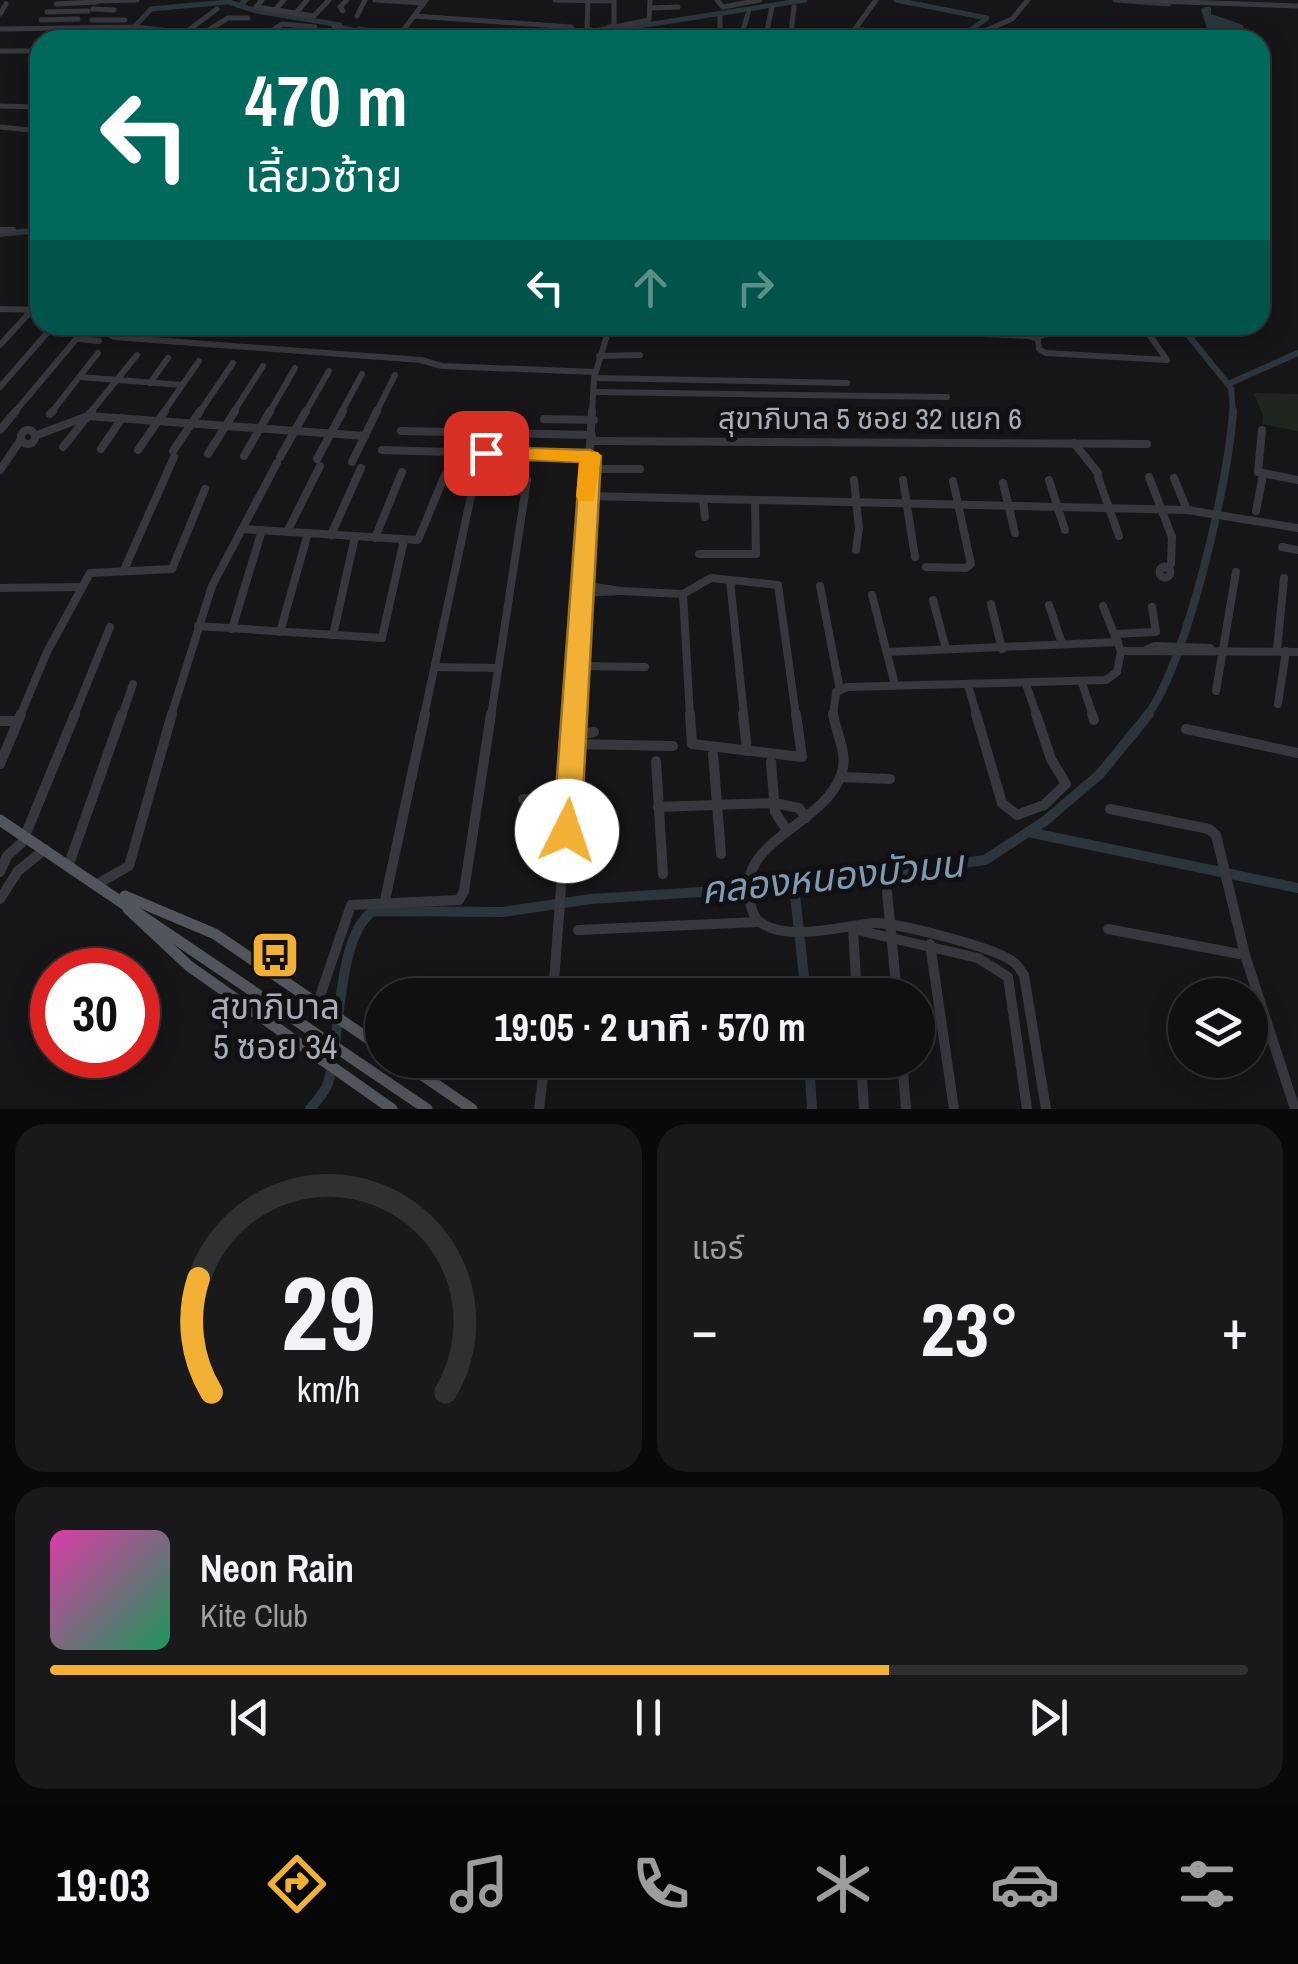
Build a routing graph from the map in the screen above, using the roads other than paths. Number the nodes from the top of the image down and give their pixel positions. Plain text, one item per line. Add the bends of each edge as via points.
1 (137, 0) edge
2 (262, 0) edge
3 (284, 0) edge
4 (307, 0) edge
5 (330, 0) edge
6 (347, 0) edge
7 (365, 0) edge
8 (375, 0) edge
9 (555, 0) edge
10 (588, 0) edge
11 (650, 0) edge
12 (717, 0) edge
13 (760, 0) edge
14 (876, 0) edge
15 (1028, 0) edge
16 (1124, 0) edge
17 (1206, 0) edge
18 (1269, 0) edge
19 (98, 1) edge
20 (407, 1) edge
21 (614, 1) edge
22 (424, 2) edge
23 (740, 2) edge
24 (6, 4) dead end
25 (56, 4) dead end
26 (772, 6) dead end
27 (1298, 6) edge
28 (678, 7) dead end
29 (794, 7) dead end
30 (650, 8) junction
31 (114, 10) dead end
32 (217, 10) dead end
33 (749, 10) dead end
34 (343, 11) dead end
35 (47, 12) dead end
36 (274, 12) junction
37 (86, 13) junction
38 (0, 14) edge
39 (294, 15) junction
40 (357, 16) dead end
41 (415, 16) junction
42 (720, 17) dead end
43 (248, 18) dead end
44 (42, 20) dead end
45 (92, 20) junction
46 (125, 20) dead end
47 (282, 24) junction
48 (73, 26) junction
49 (334, 26) dead end
50 (315, 27) dead end
51 (0, 29) edge
52 (164, 30) edge
53 (189, 30) edge
54 (208, 30) edge
55 (273, 30) edge
56 (355, 30) edge
57 (404, 30) edge
58 (572, 30) edge
59 (600, 30) edge
60 (720, 30) edge
61 (743, 30) edge
62 (767, 30) edge
63 (791, 30) edge
64 (855, 30) edge
65 (987, 30) edge
66 (22, 44) dead end
67 (17, 51) junction
68 (2, 53) edge
69 (30, 53) edge
70 (0, 106) edge
71 (30, 107) edge
72 (0, 128) edge
73 (30, 130) edge
74 (0, 230) edge
75 (13, 230) dead end
76 (0, 309) edge
77 (30, 310) edge
78 (30, 316) edge
79 (45, 335) edge
80 (81, 335) edge
81 (108, 335) edge
82 (606, 335) edge
83 (988, 335) edge
84 (1046, 335) edge
85 (1149, 335) edge
86 (1034, 338) junction
87 (78, 340) junction
88 (98, 341) dead end
89 (182, 342) junction
90 (0, 345) edge
91 (176, 351) dead end
92 (98, 353) dead end
93 (137, 355) dead end
94 (640, 355) dead end
95 (598, 356) junction
96 (168, 358) dead end
97 (199, 361) dead end
98 (232, 363) dead end
99 (263, 366) dead end
100 (295, 368) dead end
101 (329, 371) dead end
102 (362, 374) dead end
103 (395, 375) dead end
104 (594, 375) junction
105 (80, 376) junction
106 (117, 380) junction
107 (847, 382) dead end
108 (150, 383) junction
109 (182, 386) junction
110 (0, 387) edge
111 (594, 392) junction
112 (947, 397) dead end
113 (729, 410) dead end
114 (50, 414) dead end
115 (88, 416) junction
116 (122, 418) junction
117 (544, 419) dead end
118 (594, 420) junction
119 (158, 421) junction
120 (192, 424) junction
121 (226, 426) junction
122 (1, 428) edge
123 (261, 429) junction
124 (1262, 430) dead end
125 (401, 431) dead end
126 (294, 432) junction
127 (330, 434) junction
128 (27, 436) junction
129 (365, 436) junction
130 (592, 438) junction
131 (731, 441) junction
132 (1074, 443) junction
133 (1147, 444) dead end
134 (63, 448) dead end
135 (100, 448) dead end
136 (138, 450) dead end
137 (382, 450) dead end
138 (208, 454) dead end
139 (244, 456) dead end
140 (590, 456) junction
141 (352, 462) dead end
142 (362, 468) dead end
143 (589, 469) junction
144 (640, 469) dead end
145 (0, 470) edge
146 (402, 472) dead end
147 (445, 475) dead end
148 (1262, 475) junction
149 (1149, 477) dead end
150 (475, 478) dead end
151 (1174, 478) dead end
152 (526, 480) dead end
153 (854, 480) dead end
154 (903, 480) dead end
155 (953, 480) dead end
156 (1049, 480) dead end
157 (1298, 480) edge
158 (1003, 483) dead end
159 (205, 489) dead end
160 (471, 492) junction
161 (525, 492) junction
162 (587, 496) junction
163 (703, 499) junction
164 (756, 500) junction
165 (856, 502) junction
166 (907, 504) junction
167 (958, 505) junction
168 (1008, 506) junction
169 (1058, 507) junction
170 (1110, 508) junction
171 (1161, 509) junction
172 (1187, 510) junction
173 (1256, 511) dead end
174 (705, 517) dead end
175 (1298, 528) edge
176 (242, 529) junction
177 (262, 530) junction
178 (1065, 530) dead end
179 (287, 532) junction
180 (1015, 532) dead end
181 (308, 533) junction
182 (330, 535) junction
183 (1119, 536) dead end
184 (354, 537) junction
185 (376, 538) junction
186 (404, 540) junction
187 (1282, 547) dead end
188 (856, 550) dead end
189 (1298, 550) edge
190 (699, 554) dead end
191 (915, 557) dead end
192 (926, 567) dead end
193 (1167, 568) dead end
194 (124, 570) junction
195 (1236, 572) dead end
196 (1284, 578) dead end
197 (730, 580) junction
198 (820, 586) dead end
199 (81, 587) junction
200 (0, 588) edge
201 (581, 589) junction
202 (683, 594) junction
203 (872, 595) dead end
204 (934, 600) dead end
205 (991, 604) dead end
206 (1049, 605) dead end
207 (1103, 606) dead end
208 (1152, 608) dead end
209 (110, 626) dead end
210 (198, 626) junction
211 (232, 628) junction
212 (280, 632) junction
213 (333, 635) junction
214 (1118, 642) junction
215 (1062, 644) junction
216 (946, 649) junction
217 (1002, 649) junction
218 (1220, 649) junction
219 (1281, 650) junction
220 (886, 652) junction
221 (1298, 652) edge
222 (435, 666) junction
223 (577, 666) junction
224 (645, 667) dead end
225 (496, 668) junction
226 (1082, 682) junction
227 (133, 684) dead end
228 (1026, 684) junction
229 (895, 685) junction
230 (968, 685) junction
231 (840, 690) junction
232 (1216, 691) dead end
233 (1278, 704) dead end
234 (0, 720) edge
235 (1094, 720) dead end
236 (18, 721) junction
237 (1186, 729) dead end
238 (594, 732) dead end
239 (572, 740) junction
240 (673, 746) dead end
241 (747, 750) junction
242 (1298, 753) edge
243 (714, 754) dead end
244 (656, 761) dead end
245 (771, 762) dead end
246 (0, 764) edge
247 (841, 777) junction
248 (890, 779) dead end
249 (523, 798) dead end
250 (569, 800) junction
251 (774, 804) junction
252 (717, 806) junction
253 (658, 808) junction
254 (1110, 808) dead end
255 (806, 818) junction
256 (0, 820) edge
257 (786, 829) junction
258 (26, 837) junction
259 (44, 848) junction
260 (721, 854) dead end
261 (68, 864) junction
262 (0, 872) edge
263 (664, 874) dead end
264 (101, 885) junction
265 (887, 892) dead end
266 (1, 894) edge
267 (384, 900) junction
268 (758, 922) junction
269 (853, 929) junction
270 (578, 930) dead end
271 (1108, 930) dead end
272 (892, 932) junction
273 (930, 940) junction
274 (1245, 955) junction
275 (554, 978) edge
276 (856, 978) edge
277 (895, 978) edge
278 (1029, 1001) junction
279 (1012, 1002) junction
280 (323, 1008) junction
281 (309, 1028) joint
282 (365, 1036) edge
283 (321, 1060) joint
284 (337, 1071) joint
285 (426, 1078) edge
286 (543, 1078) edge
287 (862, 1078) edge
288 (903, 1078) edge
289 (392, 1109) edge
290 (427, 1109) edge
291 (472, 1109) edge
292 (539, 1109) edge
293 (864, 1109) edge
294 (906, 1109) edge
295 (954, 1109) edge
296 (1027, 1109) edge
297 (1046, 1109) edge
298 (1296, 1109) edge

1 - 19 street
2 - 36 street via 256,7
3 - 36 street
4 - 39 street
5 - 39 street via 316,16
6 - 34 street
7 - 40 street
8 - 20 street
9 - 10 street
10 - 21 street
10 - 21 street via 589,30 614,25
11 - 30 street
12 - 23 street via 719,7
13 - 23 street
14 - 64 street
15 - 65 street via 1012,19
16 - 27 street
17 - 18 street
19 - 25 street
19 - 37 street
20 - 22 street
22 - 41 street
24 - 38 street
26 - 62 street
28 - 30 street
29 - 63 street
30 - 59 street via 646,21
31 - 37 street
32 - 53 street
33 - 61 street
35 - 37 street
36 - 39 street
37 - 44 street
37 - 45 street via 96,15
37 - 48 street
39 - 47 street
41 - 57 street
41 - 58 street
42 - 60 street
43 - 54 street via 227,18
45 - 46 street
45 - 48 street
47 - 50 street
47 - 55 street
48 - 51 street
48 - 52 street
49 - 56 street
66 - 67 street
67 - 68 street
67 - 69 street
70 - 71 street
72 - 73 street
74 - 75 street
76 - 77 street
78 - 90 street
79 - 110 street
80 - 87 street
81 - 89 street
82 - 95 street
83 - 86 street
84 - 86 street
85 - 86 street via 1168,360 1046,353
87 - 88 street
87 - 122 street
89 - 91 street
89 - 104 street
92 - 105 street
93 - 106 street
94 - 95 street
95 - 104 street
96 - 108 street
97 - 109 street
98 - 120 street
99 - 121 street
100 - 123 street
101 - 126 street
102 - 127 street
103 - 129 street
104 - 107 street
104 - 111 street
105 - 106 street
105 - 114 street
106 - 108 street
106 - 115 street
108 - 109 street
109 - 119 street
111 - 112 street
111 - 118 street
113 - 131 street
115 - 116 street
115 - 128 street
115 - 134 street
116 - 119 street
116 - 135 street
117 - 118 street
118 - 130 street
119 - 120 street
119 - 136 street
120 - 121 street
120 - 194 street
121 - 123 street
121 - 138 street
122 - 128 street
123 - 126 street
123 - 139 street
124 - 148 street
125 - 130 street, สุขาภิบาล 5 ซอย 32 แยก 6
126 - 127 street
126 - 176 street
127 - 129 street
127 - 179 street
128 - 145 street
129 - 141 street
130 - 131 street, สุขาภิบาล 5 ซอย 32 แยก 6
130 - 140 street
131 - 132 street, สุขาภิบาล 5 ซอย 32 แยก 6
132 - 133 street, สุขาภิบาล 5 ซอย 32 แยก 6
132 - 170 street via 1098,475
137 - 140 street
140 - 143 street
142 - 182 street
143 - 144 street
143 - 162 street
146 - 185 street
147 - 186 street via 422,537
148 - 157 street
148 - 173 street
149 - 171 street
150 - 160 street
151 - 172 street
152 - 161 street
153 - 165 street
154 - 166 street
155 - 167 street
156 - 169 street
158 - 168 street
159 - 194 street via 172,569
160 - 161 street
160 - 222 street
161 - 225 street
162 - 163 street
162 - 201 street
163 - 164 street
163 - 174 street
164 - 165 street
164 - 190 street via 756,554
165 - 166 street
165 - 188 street
166 - 167 street
166 - 191 street
167 - 168 street
167 - 192 street via 972,564
168 - 169 street
168 - 180 street
169 - 170 street
169 - 178 street
170 - 171 street
170 - 183 street
171 - 172 street
171 - 193 street via 1172,537
172 - 175 street
176 - 177 street
176 - 210 street
177 - 179 street
177 - 211 street
179 - 181 street
181 - 182 street
181 - 212 street
182 - 184 street
184 - 185 street
184 - 213 street
185 - 186 street
186 - 213 street via 382,638
187 - 189 street
194 - 199 street via 90,573
195 - 218 street
196 - 219 street
197 - 202 street via 711,578
197 - 241 street
197 - 241 street via 778,585 802,757
198 - 231 street
199 - 200 street
199 - 236 street
201 - 202 street
201 - 223 street
202 - 241 street via 692,744
203 - 220 street
204 - 216 street
205 - 217 street
206 - 215 street
207 - 214 street
208 - 214 street via 1156,632
209 - 258 street
210 - 211 street
210 - 264 street via 128,866
211 - 212 street
212 - 213 street
214 - 215 street
214 - 218 street via 1146,650
214 - 226 street via 1120,664 1112,677
215 - 217 street
216 - 217 street
216 - 220 street
218 - 219 street
218 - 232 street
219 - 221 street
219 - 233 street
220 - 229 street
222 - 225 street
222 - 267 street
223 - 224 street
223 - 239 street
225 - 267 street via 464,891 459,900
226 - 228 street
226 - 235 street
227 - 261 street
228 - 230 street
228 - 230 street via 1066,784 1019,817 1002,803
229 - 230 street
229 - 231 street
231 - 247 street via 831,705 845,758
234 - 236 street
236 - 246 street
237 - 242 street
238 - 239 street
239 - 240 street
239 - 250 street
243 - 252 street
244 - 253 street
245 - 251 street
247 - 248 street
247 - 255 street via 833,796
249 - 250 street
250 - 275 street
251 - 252 street
251 - 255 street via 799,808
251 - 257 street
252 - 253 street
252 - 260 street
253 - 263 street
254 - 274 street via 1216,835
255 - 257 street
256 - 258 main road
257 - 268 street via 747,881
258 - 259 main road
258 - 262 street
259 - 261 main road
259 - 266 street
261 - 264 main road
264 - 280 main road via 215,934
264 - 281 main road
264 - 283 main road via 189,966
265 - 272 street
267 - 280 street via 349,907
268 - 269 street via 774,931
268 - 270 street
269 - 272 street
269 - 276 street
271 - 274 street
272 - 273 street
272 - 277 street
273 - 278 street via 1003,954 1024,975
273 - 279 street via 1000,969
273 - 295 street
274 - 298 street
278 - 279 street
278 - 297 street
279 - 296 street
280 - 282 main road
281 - 290 main road
283 - 284 main road
284 - 289 main road
285 - 291 main road
286 - 292 street
287 - 293 street
288 - 294 street

